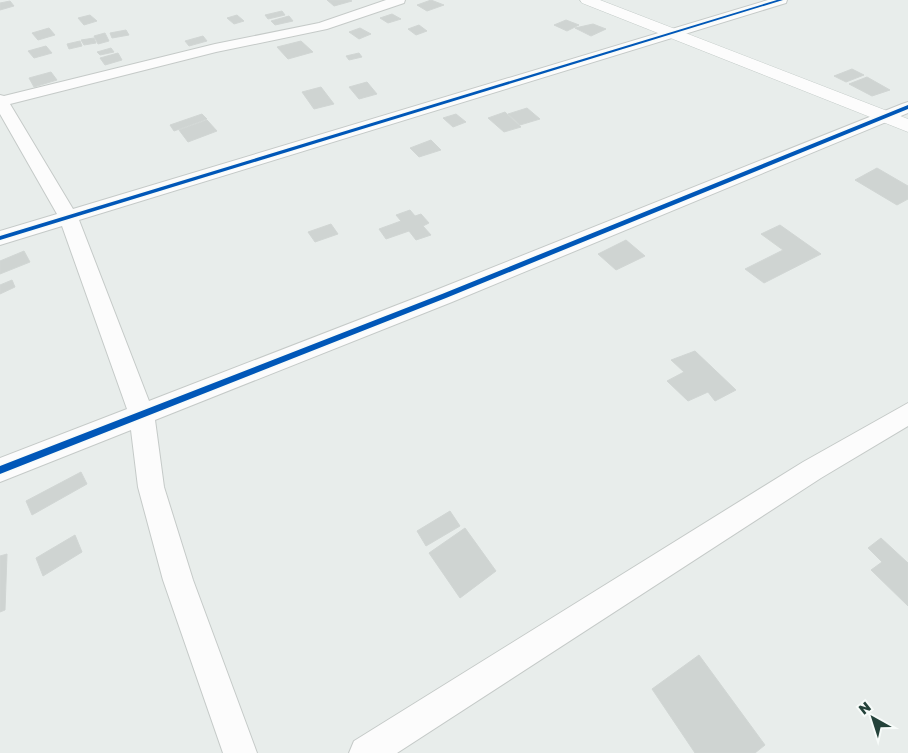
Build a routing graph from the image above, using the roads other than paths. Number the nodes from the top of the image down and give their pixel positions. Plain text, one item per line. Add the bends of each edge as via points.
1 (399, 0) edge
2 (587, 0) edge
3 (780, 0) edge
4 (672, 33) junction
5 (0, 101) edge
6 (908, 107) edge
7 (882, 116) junction
8 (908, 126) edge
9 (69, 218) junction
10 (0, 238) edge
11 (908, 413) edge
12 (142, 415) junction
13 (0, 470) edge
14 (240, 753) edge
15 (366, 753) edge

1 - 5 street via 322,26 215,48
2 - 4 street
3 - 4 street
4 - 7 street
4 - 9 street
5 - 9 street
6 - 7 street
7 - 8 street
7 - 12 street via 444,296
9 - 10 street
9 - 12 street
11 - 15 street via 812,470
12 - 13 street
12 - 14 street via 151,487 175,571

